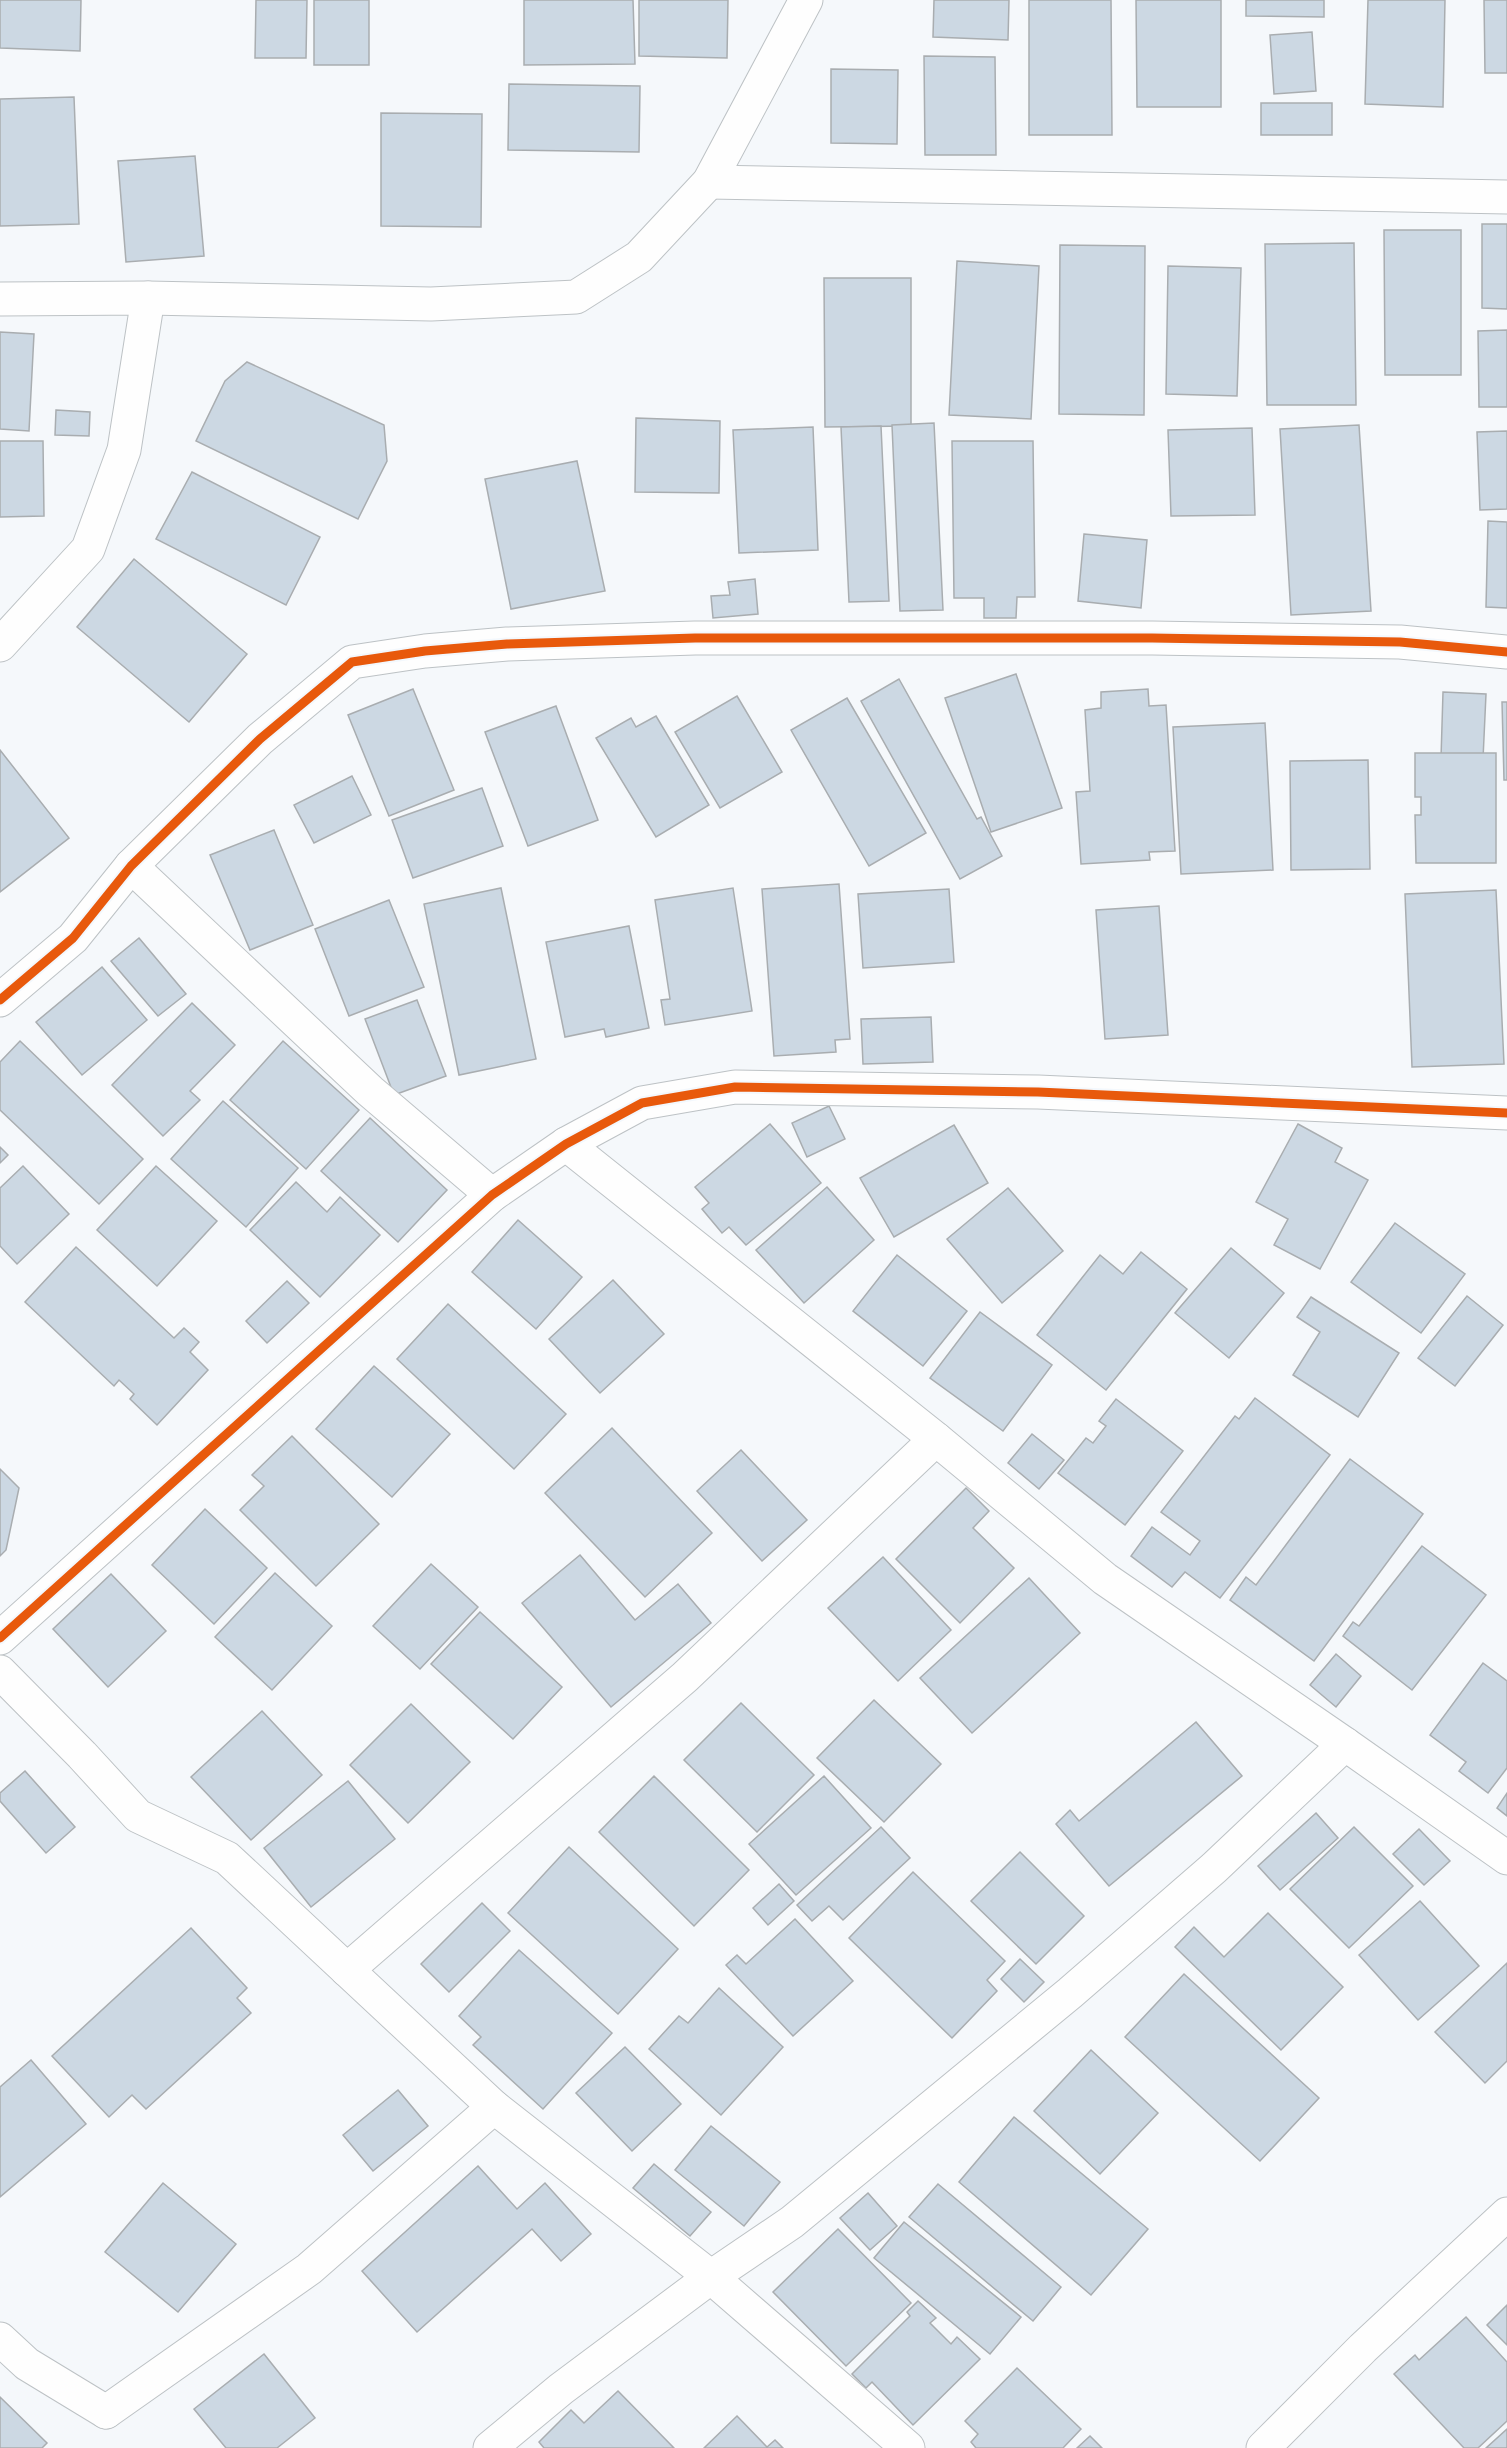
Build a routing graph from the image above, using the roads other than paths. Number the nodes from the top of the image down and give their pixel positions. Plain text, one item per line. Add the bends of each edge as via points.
1 (806, 0) edge
2 (709, 182) junction
3 (1507, 197) edge
4 (0, 298) edge
5 (148, 298) junction
6 (0, 645) edge
7 (1507, 652) edge
8 (131, 866) junction
9 (0, 1000) edge
10 (1507, 1113) edge
11 (566, 1144) junction
12 (492, 1195) junction
13 (936, 1439) junction
14 (0, 1638) edge
15 (0, 1672) edge
16 (1345, 1744) junction
17 (1507, 1858) edge
18 (347, 1970) junction
19 (494, 2107) junction
20 (1507, 2214) edge
21 (711, 2277) junction
22 (0, 2339) edge
23 (490, 2448) edge
24 (908, 2448) edge
25 (1263, 2448) edge

1 - 2 street
2 - 3 street
2 - 5 street via 639,257 576,297 431,304
4 - 5 street
5 - 6 street via 124,450 88,549
7 - 8 street via 1400,642 695,638 507,644 352,662 261,739
8 - 9 street via 73,938
8 - 12 street via 362,1084
10 - 11 street via 1038,1092 735,1087 642,1103
11 - 12 street
11 - 13 street
12 - 14 street
13 - 16 street via 1105,1580
13 - 18 street via 685,1677
15 - 18 street via 138,1816 226,1858
16 - 17 street
16 - 21 street via 1214,1868 1070,1993 792,2222
18 - 19 street
19 - 21 street
19 - 22 street via 309,2269 106,2412 27,2364
20 - 25 street
21 - 23 street via 561,2388
21 - 24 street

